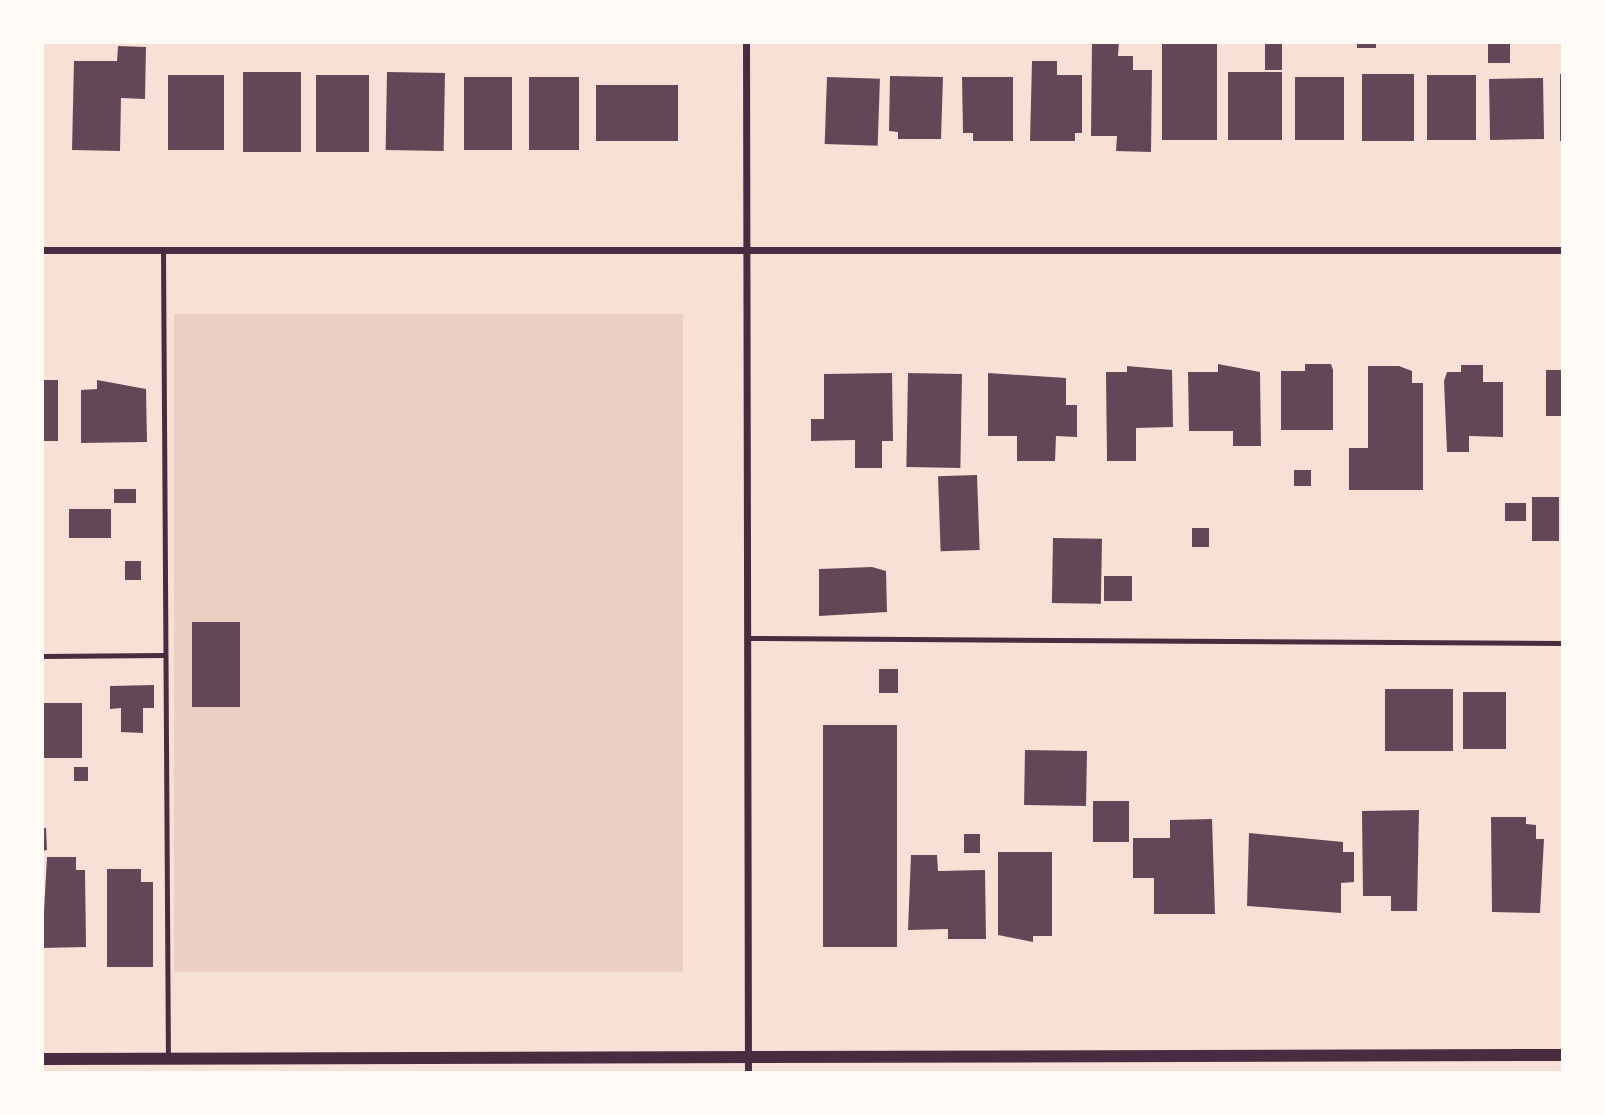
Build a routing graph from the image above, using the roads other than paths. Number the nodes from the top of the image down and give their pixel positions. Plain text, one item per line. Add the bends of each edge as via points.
1 (746, 42) edge
2 (42, 250) edge
3 (163, 250) junction
4 (1563, 250) edge
5 (746, 252) junction
6 (747, 638) junction
7 (1563, 643) edge
8 (42, 656) edge
9 (164, 656) junction
10 (1563, 1055) edge
11 (42, 1059) edge
12 (168, 1059) junction
13 (748, 1059) junction
14 (748, 1073) edge

1 - 5 street
2 - 3 street
3 - 5 street
3 - 9 lane
4 - 5 street
5 - 6 street
6 - 7 lane
6 - 13 street
8 - 9 lane
9 - 12 lane
10 - 13 street
11 - 12 street
12 - 13 street
13 - 14 street

